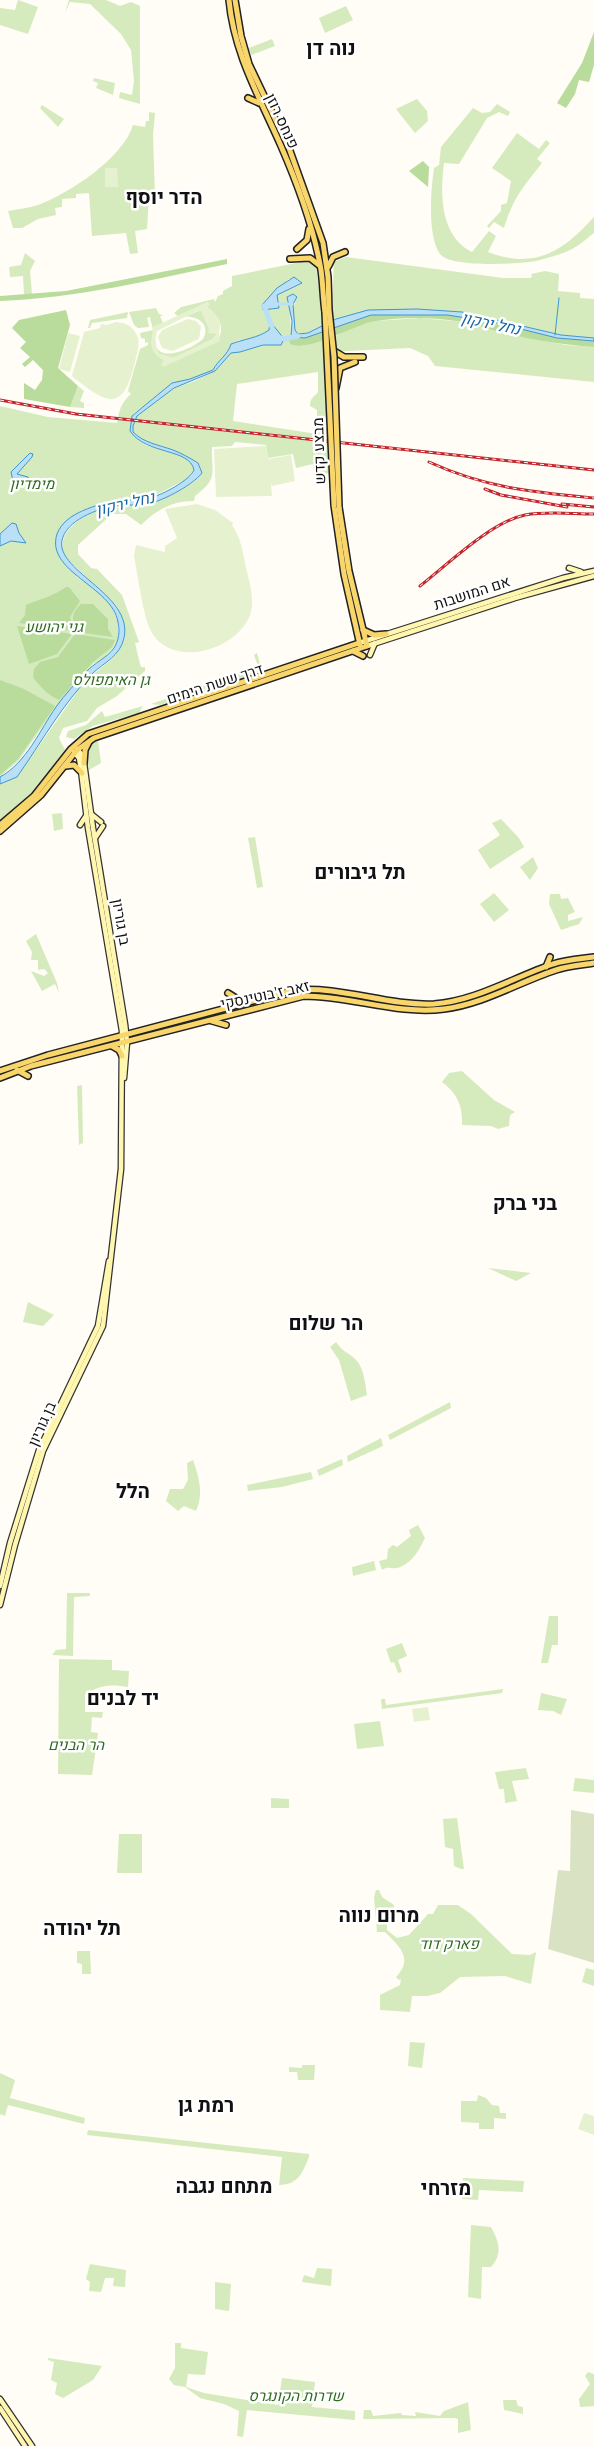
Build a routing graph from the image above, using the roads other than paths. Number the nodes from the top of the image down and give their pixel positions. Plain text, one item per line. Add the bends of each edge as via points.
1 (229, 0) edge
2 (235, 0) edge
3 (248, 98) dead end
4 (260, 104) junction
5 (310, 226) junction
6 (297, 249) dead end
7 (325, 251) joint
8 (317, 252) joint
9 (345, 252) dead end
10 (290, 259) dead end
11 (320, 267) junction
12 (328, 270) junction
13 (327, 311) junction
14 (334, 351) junction
15 (363, 357) dead end
16 (355, 362) dead end
17 (334, 393) junction
18 (340, 534) junction
19 (569, 568) dead end
20 (594, 571) edge
21 (585, 573) junction
22 (594, 576) edge
23 (363, 630) junction
24 (356, 633) junction
25 (386, 634) junction
26 (366, 643) junction
27 (375, 643) junction
28 (360, 645) junction
29 (351, 648) junction
30 (370, 655) dead end
31 (363, 656) dead end
32 (89, 740) junction
33 (74, 749) junction
34 (84, 763) junction
35 (63, 768) junction
36 (82, 773) junction
37 (89, 815) junction
38 (0, 825) edge
39 (80, 825) dead end
40 (0, 830) edge
41 (94, 839) junction
42 (120, 949) dead end
43 (594, 956) edge
44 (550, 957) dead end
45 (115, 958) junction
46 (594, 963) edge
47 (546, 967) junction
48 (228, 993) dead end
49 (244, 1003) junction
50 (206, 1021) junction
51 (226, 1025) dead end
52 (124, 1035) junction
53 (124, 1042) junction
54 (111, 1046) junction
55 (122, 1056) junction
56 (31, 1066) junction
57 (17, 1070) junction
58 (0, 1071) edge
59 (0, 1078) edge
60 (122, 1107) junction
61 (110, 1257) junction
62 (67, 1378) dead end
63 (69, 1384) junction
64 (0, 1586) edge
65 (0, 1605) edge
66 (0, 2400) edge
67 (0, 2408) edge
68 (25, 2446) edge
69 (32, 2446) edge

1 - 4 main road, פנחס רוזן via 240,55
2 - 7 main road, פנחס רוזן via 250,64 289,148
3 - 4 main road
4 - 5 main road, פנחס רוזן via 282,147
5 - 6 main road via 307,240
5 - 8 main road, פנחס רוזן
7 - 12 main road, מבצע קדש
8 - 11 main road, מבצע קדש
9 - 12 main road via 333,257
10 - 11 main road via 313,258
11 - 13 main road, מבצע קדש
12 - 13 main road, מבצע קדש
13 - 14 main road, מבצע קדש, bridge
13 - 18 main road, מבצע קדש, bridge via 333,487
14 - 15 main road via 340,356
14 - 17 main road, מבצע קדש, bridge
16 - 17 main road, bridge via 340,368
17 - 18 main road, מבצע קדש, bridge
18 - 23 main road, מבצע קדש
18 - 24 main road, מבצע קדש
19 - 21 main road
20 - 21 main road, אם המושבות
21 - 25 main road, אם המושבות
22 - 27 main road, אם המושבות
23 - 25 main road via 374,635
23 - 26 main road, מבצע קדש
24 - 28 main road, מבצע קדש
24 - 29 main road
25 - 26 main road, אם המושבות
26 - 27 main road, אם המושבות
26 - 28 main road, דרך ששת הימים
27 - 30 main road
28 - 29 main road, דרך ששת הימים
29 - 31 main road
29 - 32 main road, דרך ששת הימים
29 - 33 main road, דרך ששת הימים via 268,672 100,729 88,734
32 - 33 main road, דרך ששת הימים
32 - 34 main road
33 - 34 main road, בן גוריון
33 - 35 main road
33 - 36 main road, בן גוריון
33 - 38 main road via 34,796
34 - 37 main road, בן גוריון
35 - 36 main road via 74,765
35 - 40 main road via 41,794
36 - 37 main road, בן גוריון
37 - 39 main road
37 - 41 main road, בן גוריון
37 - 41 main road via 102,824
37 - 52 main road, בן גוריון
41 - 45 main road, בן גוריון
42 - 45 main road
43 - 47 main road, זאב ז'בוטינסקי
44 - 47 main road
45 - 52 main road, בן גוריון
46 - 50 main road, זאב ז'בוטינסקי via 557,970 447,1009 406,1010 325,996 304,996
47 - 49 main road, זאב ז'בוטינסקי via 446,1002 410,1003 308,989
48 - 49 main road
49 - 52 main road, זאב ז'בוטינסקי
50 - 51 main road
50 - 53 main road, זאב ז'בוטינסקי
52 - 53 main road, בן גוריון
52 - 58 main road, זאב ז'בוטינסקי
53 - 54 main road, זאב ז'בוטינסקי
53 - 55 main road, בן גוריון
53 - 60 main road, בן גוריון
54 - 55 main road
54 - 56 main road, זאב ז'בוטינסקי
55 - 60 main road, בן גוריון
56 - 57 main road, זאב ז'בוטינסקי
56 - 57 main road via 28,1076
57 - 59 main road, זאב ז'בוטינסקי
60 - 61 main road, בן גוריון via 121,1168
61 - 63 main road, בן גוריון via 98,1326
61 - 65 main road, בן גוריון via 103,1326 43,1451
62 - 63 main road
63 - 64 main road, בן גוריון via 40,1450 10,1543
66 - 69 main road
67 - 68 main road

